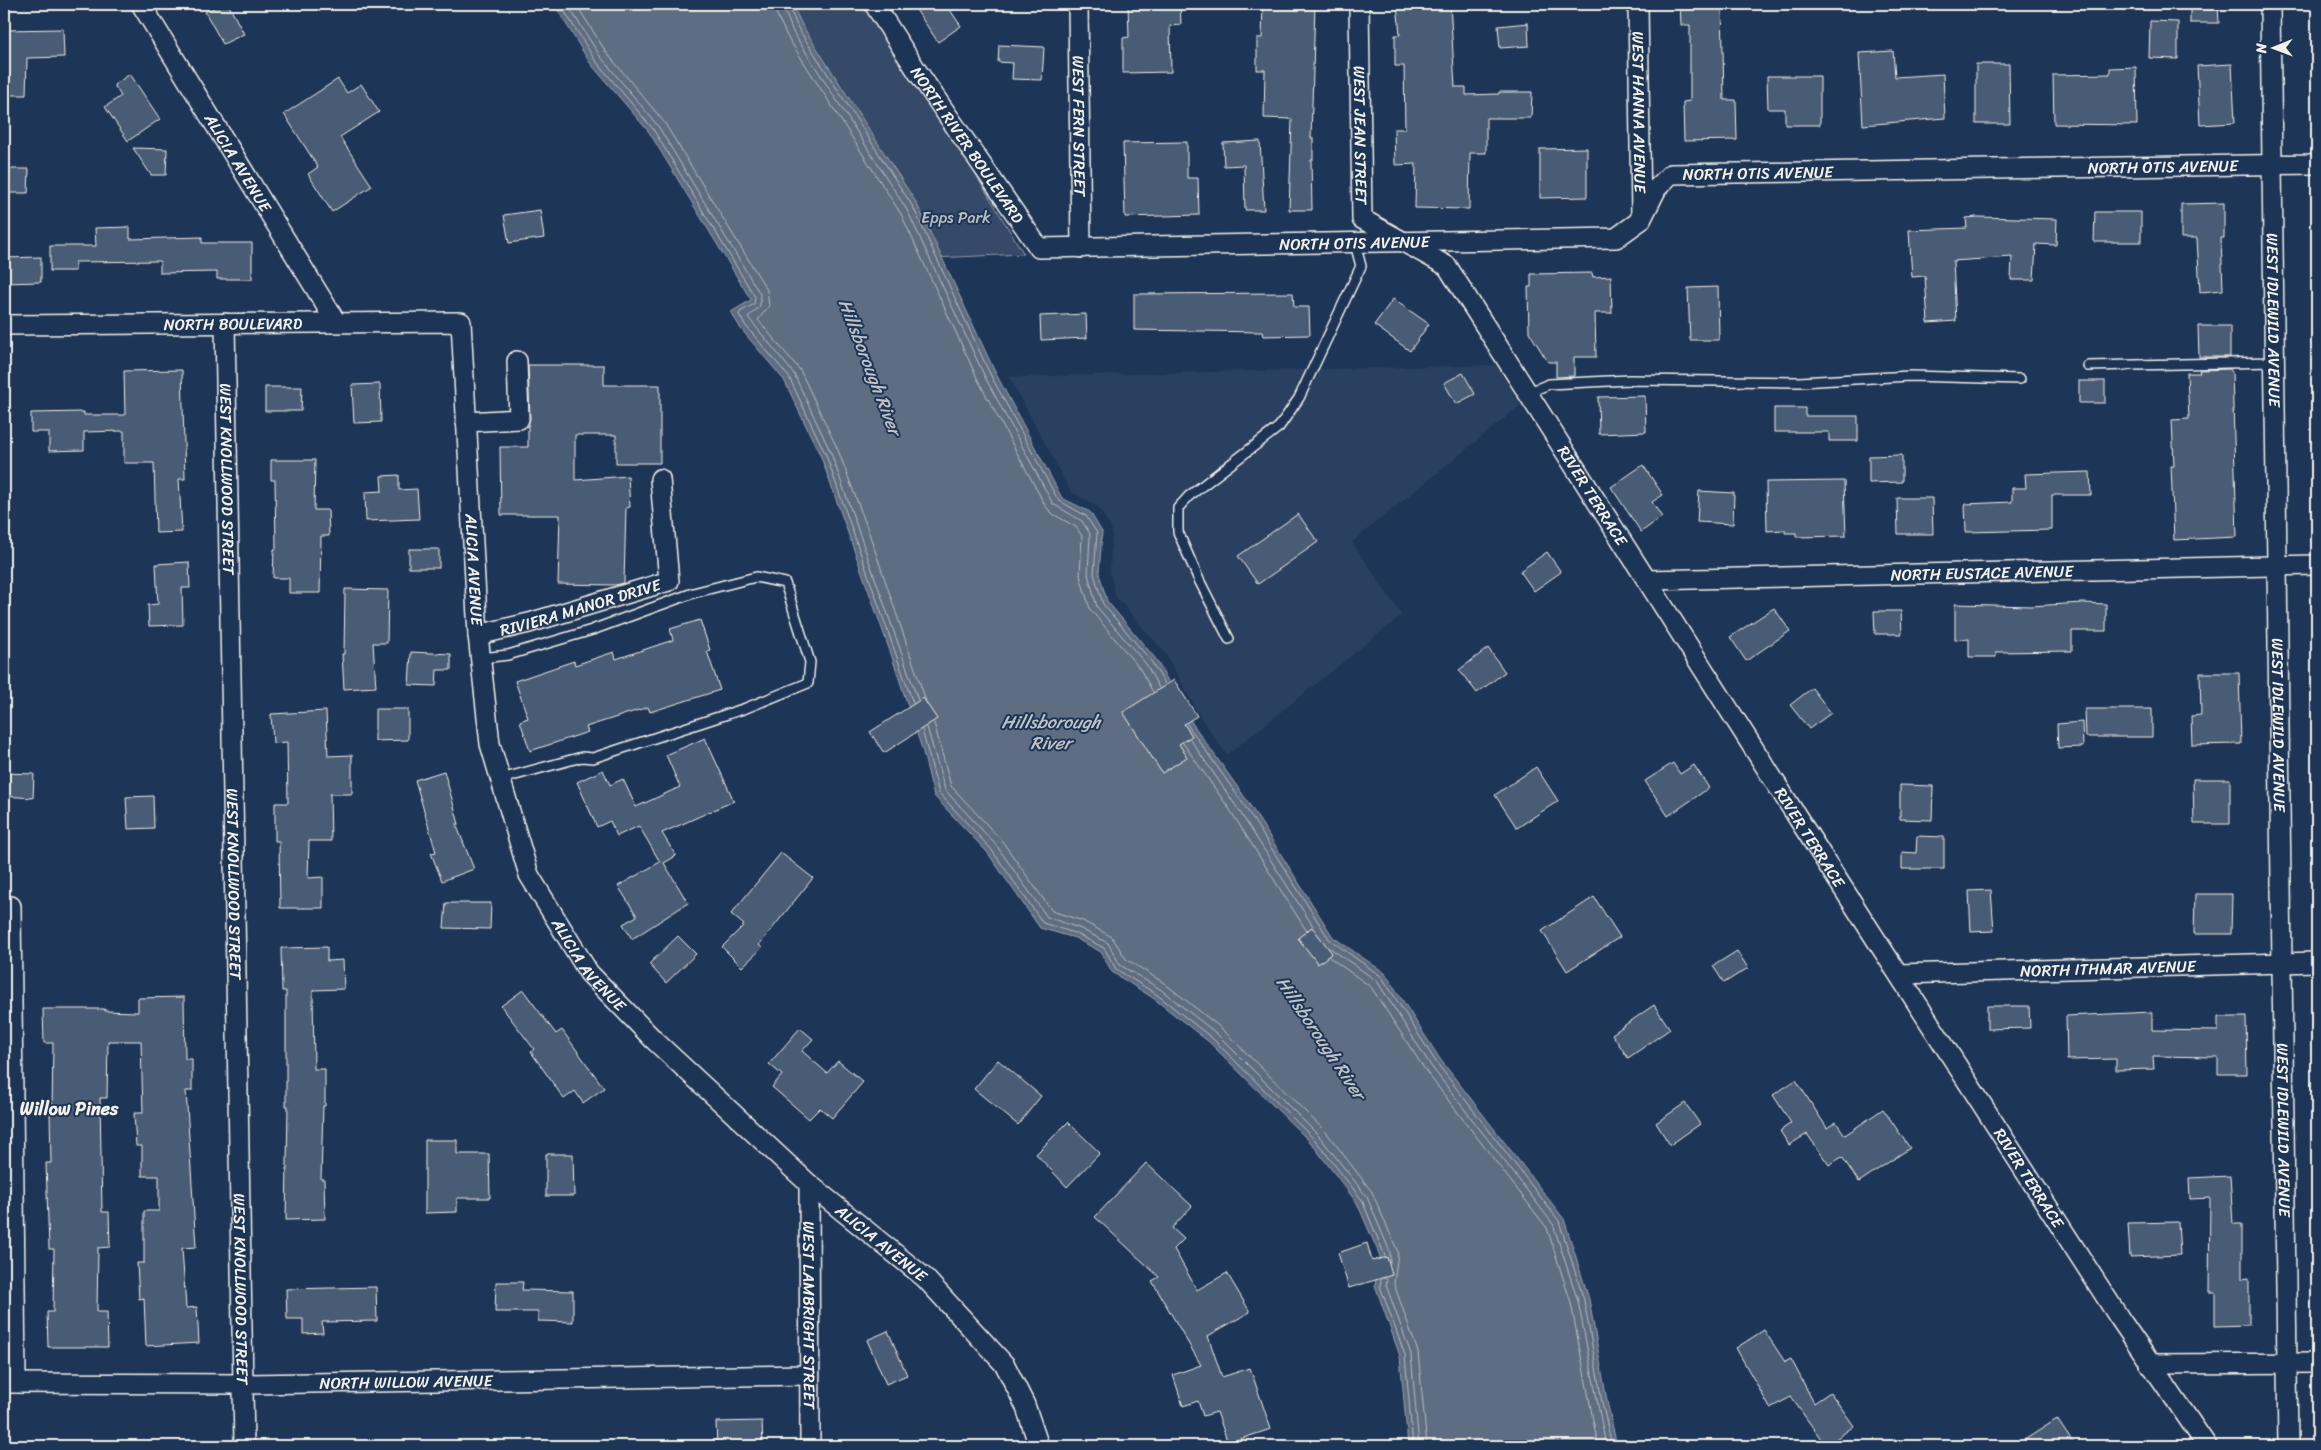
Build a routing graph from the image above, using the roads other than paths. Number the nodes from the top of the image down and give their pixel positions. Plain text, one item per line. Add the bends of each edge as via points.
1 (141, 4) edge
2 (874, 4) edge
3 (1078, 4) edge
4 (1359, 4) edge
5 (1638, 4) edge
6 (2270, 4) edge
7 (2317, 164) edge
8 (2272, 165) junction
9 (1640, 220) junction
10 (1403, 243) junction
11 (1355, 244) junction
12 (1081, 248) junction
13 (336, 322) junction
14 (461, 322) joint
15 (225, 323) junction
16 (4, 325) edge
17 (517, 361) dead end
18 (2274, 362) junction
19 (2088, 366) dead end
20 (2020, 379) dead end
21 (1527, 393) junction
22 (466, 422) junction
23 (660, 479) dead end
24 (2317, 565) edge
25 (2277, 566) junction
26 (1646, 580) junction
27 (478, 635) junction
28 (1229, 639) dead end
29 (482, 658) junction
30 (501, 779) junction
31 (11, 906) dead end
32 (2317, 962) edge
33 (2282, 963) junction
34 (1898, 974) junction
35 (809, 1184) junction
36 (2288, 1363) junction
37 (2317, 1363) edge
38 (2149, 1364) junction
39 (809, 1375) junction
40 (10, 1383) edge
41 (243, 1384) junction
42 (244, 1446) edge
43 (810, 1446) edge
44 (1039, 1446) edge
45 (2207, 1446) edge
46 (2288, 1446) edge

1 - 13 street, ALICIA AVENUE
2 - 12 street, NORTH RIVER BOULEVARD via 1039,248
3 - 12 street, WEST FERN STREET
4 - 10 street, WEST JEAN STREET via 1362,219
5 - 9 street, WEST HANNA AVENUE
6 - 8 street, WEST IDLEWILD AVENUE
7 - 8 street, NORTH OTIS AVENUE
8 - 9 street, NORTH OTIS AVENUE via 1670,174 1657,188
8 - 18 street, WEST IDLEWILD AVENUE
9 - 10 street, NORTH OTIS AVENUE via 1616,238
10 - 11 street, NORTH OTIS AVENUE
10 - 21 street, RIVER TERRACE via 1447,266
11 - 12 street, NORTH OTIS AVENUE
11 - 28 lane via 1361,266 1299,398 1279,427 1178,508 1178,532
13 - 14 street, NORTH BOULEVARD
13 - 15 street, NORTH BOULEVARD
14 - 22 street, ALICIA AVENUE
15 - 16 street, NORTH BOULEVARD
15 - 41 street, WEST KNOLLWOOD STREET
17 - 22 street via 518,419
18 - 19 lane
18 - 25 street, WEST IDLEWILD AVENUE
20 - 21 lane via 1910,376 1799,382 1629,380 1549,384
21 - 26 street, RIVER TERRACE
22 - 27 street, ALICIA AVENUE
23 - 27 street, RIVIERA MANOR DRIVE via 669,581
24 - 25 street, NORTH EUSTACE AVENUE
25 - 26 street, NORTH EUSTACE AVENUE
25 - 33 street, WEST IDLEWILD AVENUE
26 - 34 street, RIVER TERRACE
27 - 29 street, ALICIA AVENUE
29 - 30 street, ALICIA AVENUE via 490,744
29 - 30 lane via 508,655 592,630 693,593 756,578 784,583 810,662 808,683 746,708 593,758 582,757
30 - 35 street, ALICIA AVENUE via 529,875 589,973 660,1046
31 - 40 street
32 - 33 street, NORTH ITHMAR AVENUE
33 - 34 street, NORTH ITHMAR AVENUE
33 - 36 street, WEST IDLEWILD AVENUE
34 - 38 street, RIVER TERRACE
35 - 39 street, WEST LAMBRIGHT STREET
35 - 44 street, ALICIA AVENUE via 925,1278 1005,1365 1025,1405
36 - 37 street
36 - 38 street
36 - 46 street, WEST IDLEWILD AVENUE
38 - 45 street, RIVER TERRACE
39 - 41 street, NORTH WILLOW AVENUE
39 - 43 street, WEST LAMBRIGHT STREET
40 - 41 street, NORTH WILLOW AVENUE
41 - 42 street, WEST KNOLLWOOD STREET

